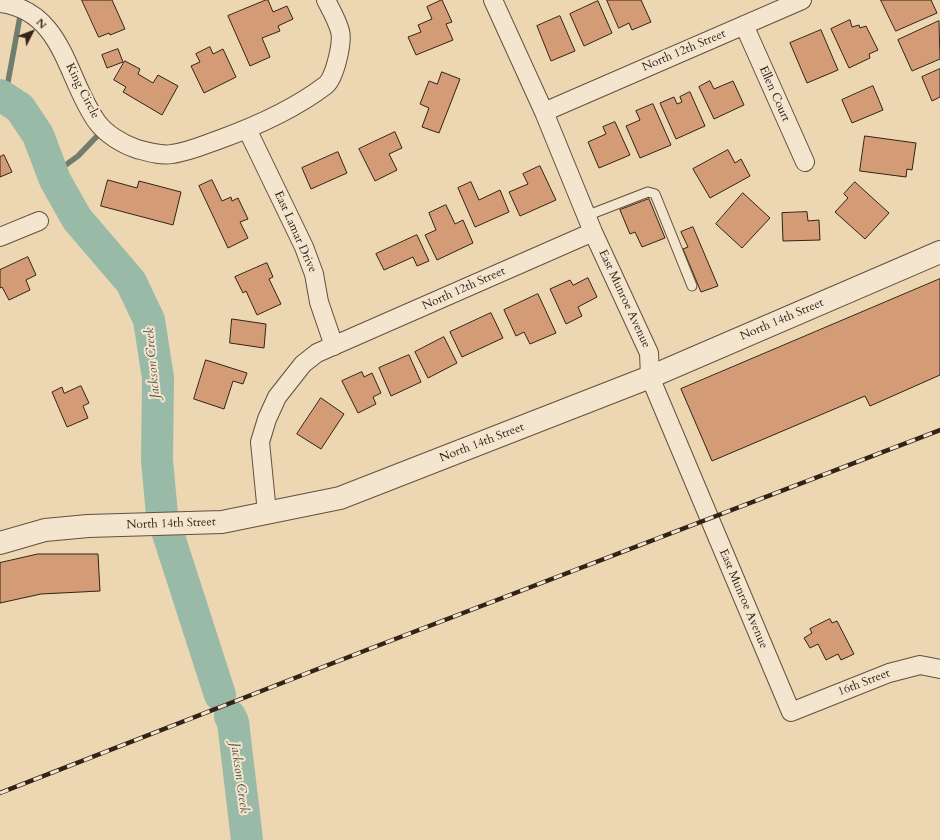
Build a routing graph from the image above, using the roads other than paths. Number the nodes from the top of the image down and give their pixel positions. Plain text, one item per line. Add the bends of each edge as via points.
1 (326, 0) edge
2 (493, 0) edge
3 (802, 0) edge
4 (0, 3) edge
5 (744, 25) junction
6 (544, 112) junction
7 (247, 129) junction
8 (805, 162) dead end
9 (586, 216) junction
10 (39, 221) dead end
11 (593, 232) junction
12 (0, 237) edge
13 (940, 252) edge
14 (692, 286) dead end
15 (334, 346) junction
16 (650, 377) junction
17 (267, 513) junction
18 (0, 543) edge
19 (940, 669) edge
20 (791, 712) joint

1 - 7 street via 340,32 337,64 330,81 312,96
2 - 6 street, East Munroe Avenue
3 - 5 street, North 12th Street
4 - 7 street, King Circle via 22,9 40,20 54,37 97,122 113,137 132,147 152,154 172,154
5 - 6 street, North 12th Street
5 - 8 street, Ellen Court
6 - 9 street, East Munroe Avenue
7 - 15 street, East Lamar Drive via 304,247
9 - 11 street, East Munroe Avenue
9 - 14 lane via 648,192 655,194
10 - 12 street
11 - 15 street, North 12th Street
11 - 16 street, East Munroe Avenue via 649,353
13 - 16 street, North 14th Street
15 - 17 street via 317,353 303,364 277,397 267,419 260,442
16 - 17 street, North 14th Street via 340,498
16 - 20 street, East Munroe Avenue
17 - 18 street, North 14th Street via 222,522 88,526 45,530
19 - 20 street, 16th Street via 920,665 889,673

